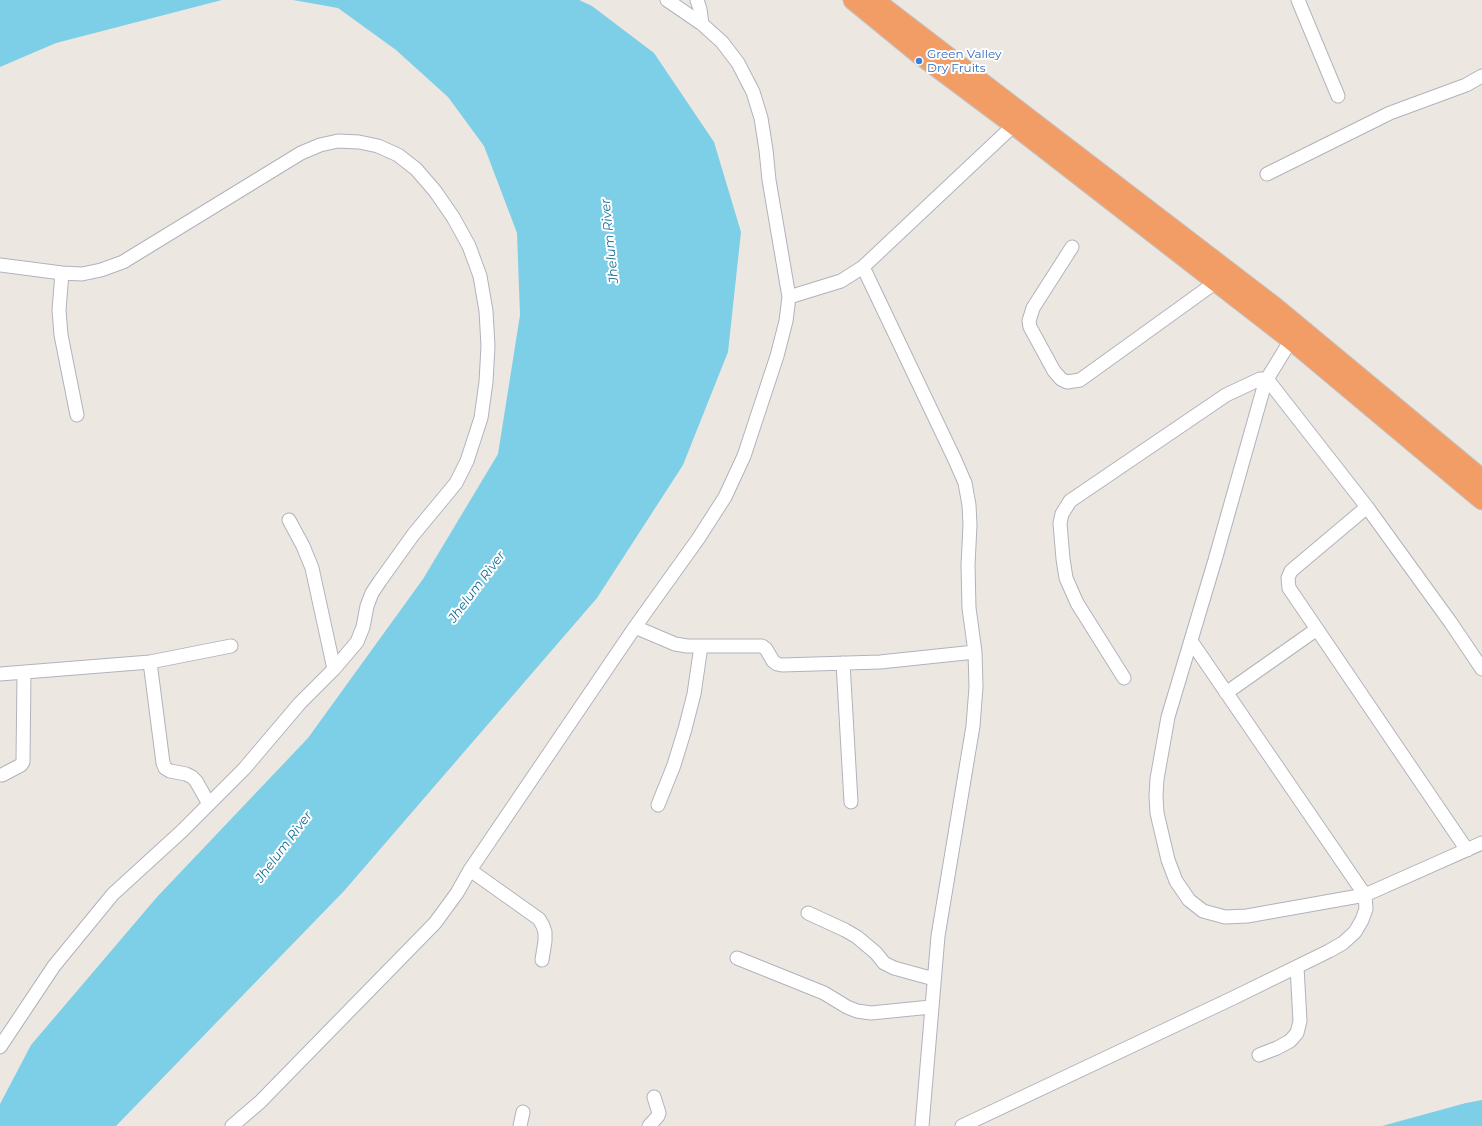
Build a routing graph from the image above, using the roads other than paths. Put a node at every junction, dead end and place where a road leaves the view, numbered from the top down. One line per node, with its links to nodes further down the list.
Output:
1 (666, 0): 6 (street)
2 (697, 0): 6 (street)
3 (853, 0): 9 (highway)
4 (874, 0): 15 (highway)
5 (1298, 0): 8 (street)
6 (702, 24): 16 (street)
7 (1482, 76): 10 (street)
8 (1338, 96)
9 (1014, 125): 13 (street); 15 (highway)
10 (1267, 174)
11 (1072, 247): 15 (street)
12 (0, 265): 14 (street)
13 (863, 267): 16 (street); 29 (street)
14 (62, 273): 19 (street); 32 (street)
15 (1221, 276): 17 (highway)
16 (789, 297): 24 (street)
17 (1296, 335): 18 (street); 20 (highway); 21 (highway)
18 (1268, 379): 22 (street); 26 (street); 36 (street)
19 (77, 416)
20 (1482, 479)
21 (1482, 500)
22 (1367, 507): 25 (street); 33 (street)
23 (289, 520): 32 (street)
24 (636, 627): 28 (street); 44 (street)
25 (1317, 629): 37 (street); 43 (street)
26 (1191, 641): 37 (street); 45 (street)
27 (232, 646): 30 (street)
28 (701, 646): 31 (street); 41 (street)
29 (975, 652): 31 (street); 50 (street)
30 (150, 662): 34 (street); 40 (street)
31 (843, 663): 39 (street)
32 (334, 669): 40 (street)
33 (1482, 669)
34 (24, 672): 35 (street); 38 (street)
35 (0, 674)
36 (1124, 678)
37 (1226, 693): 45 (street)
38 (2, 775)
39 (851, 802)
40 (209, 804): 52 (street)
41 (658, 805)
42 (1482, 843): 43 (street)
43 (1467, 850): 45 (street)
44 (470, 870): 48 (street); 56 (street)
45 (1365, 895): 49 (street)
46 (808, 913): 50 (street)
47 (737, 958): 51 (street)
48 (542, 960)
49 (1297, 967): 53 (street); 60 (street)
50 (934, 979): 51 (street)
51 (932, 1007): 59 (street)
52 (0, 1047)
53 (1259, 1055)
54 (654, 1097): 58 (street)
55 (523, 1112): 57 (street)
56 (232, 1126)
57 (520, 1126)
58 (649, 1126)
59 (922, 1126)
60 (962, 1126)

